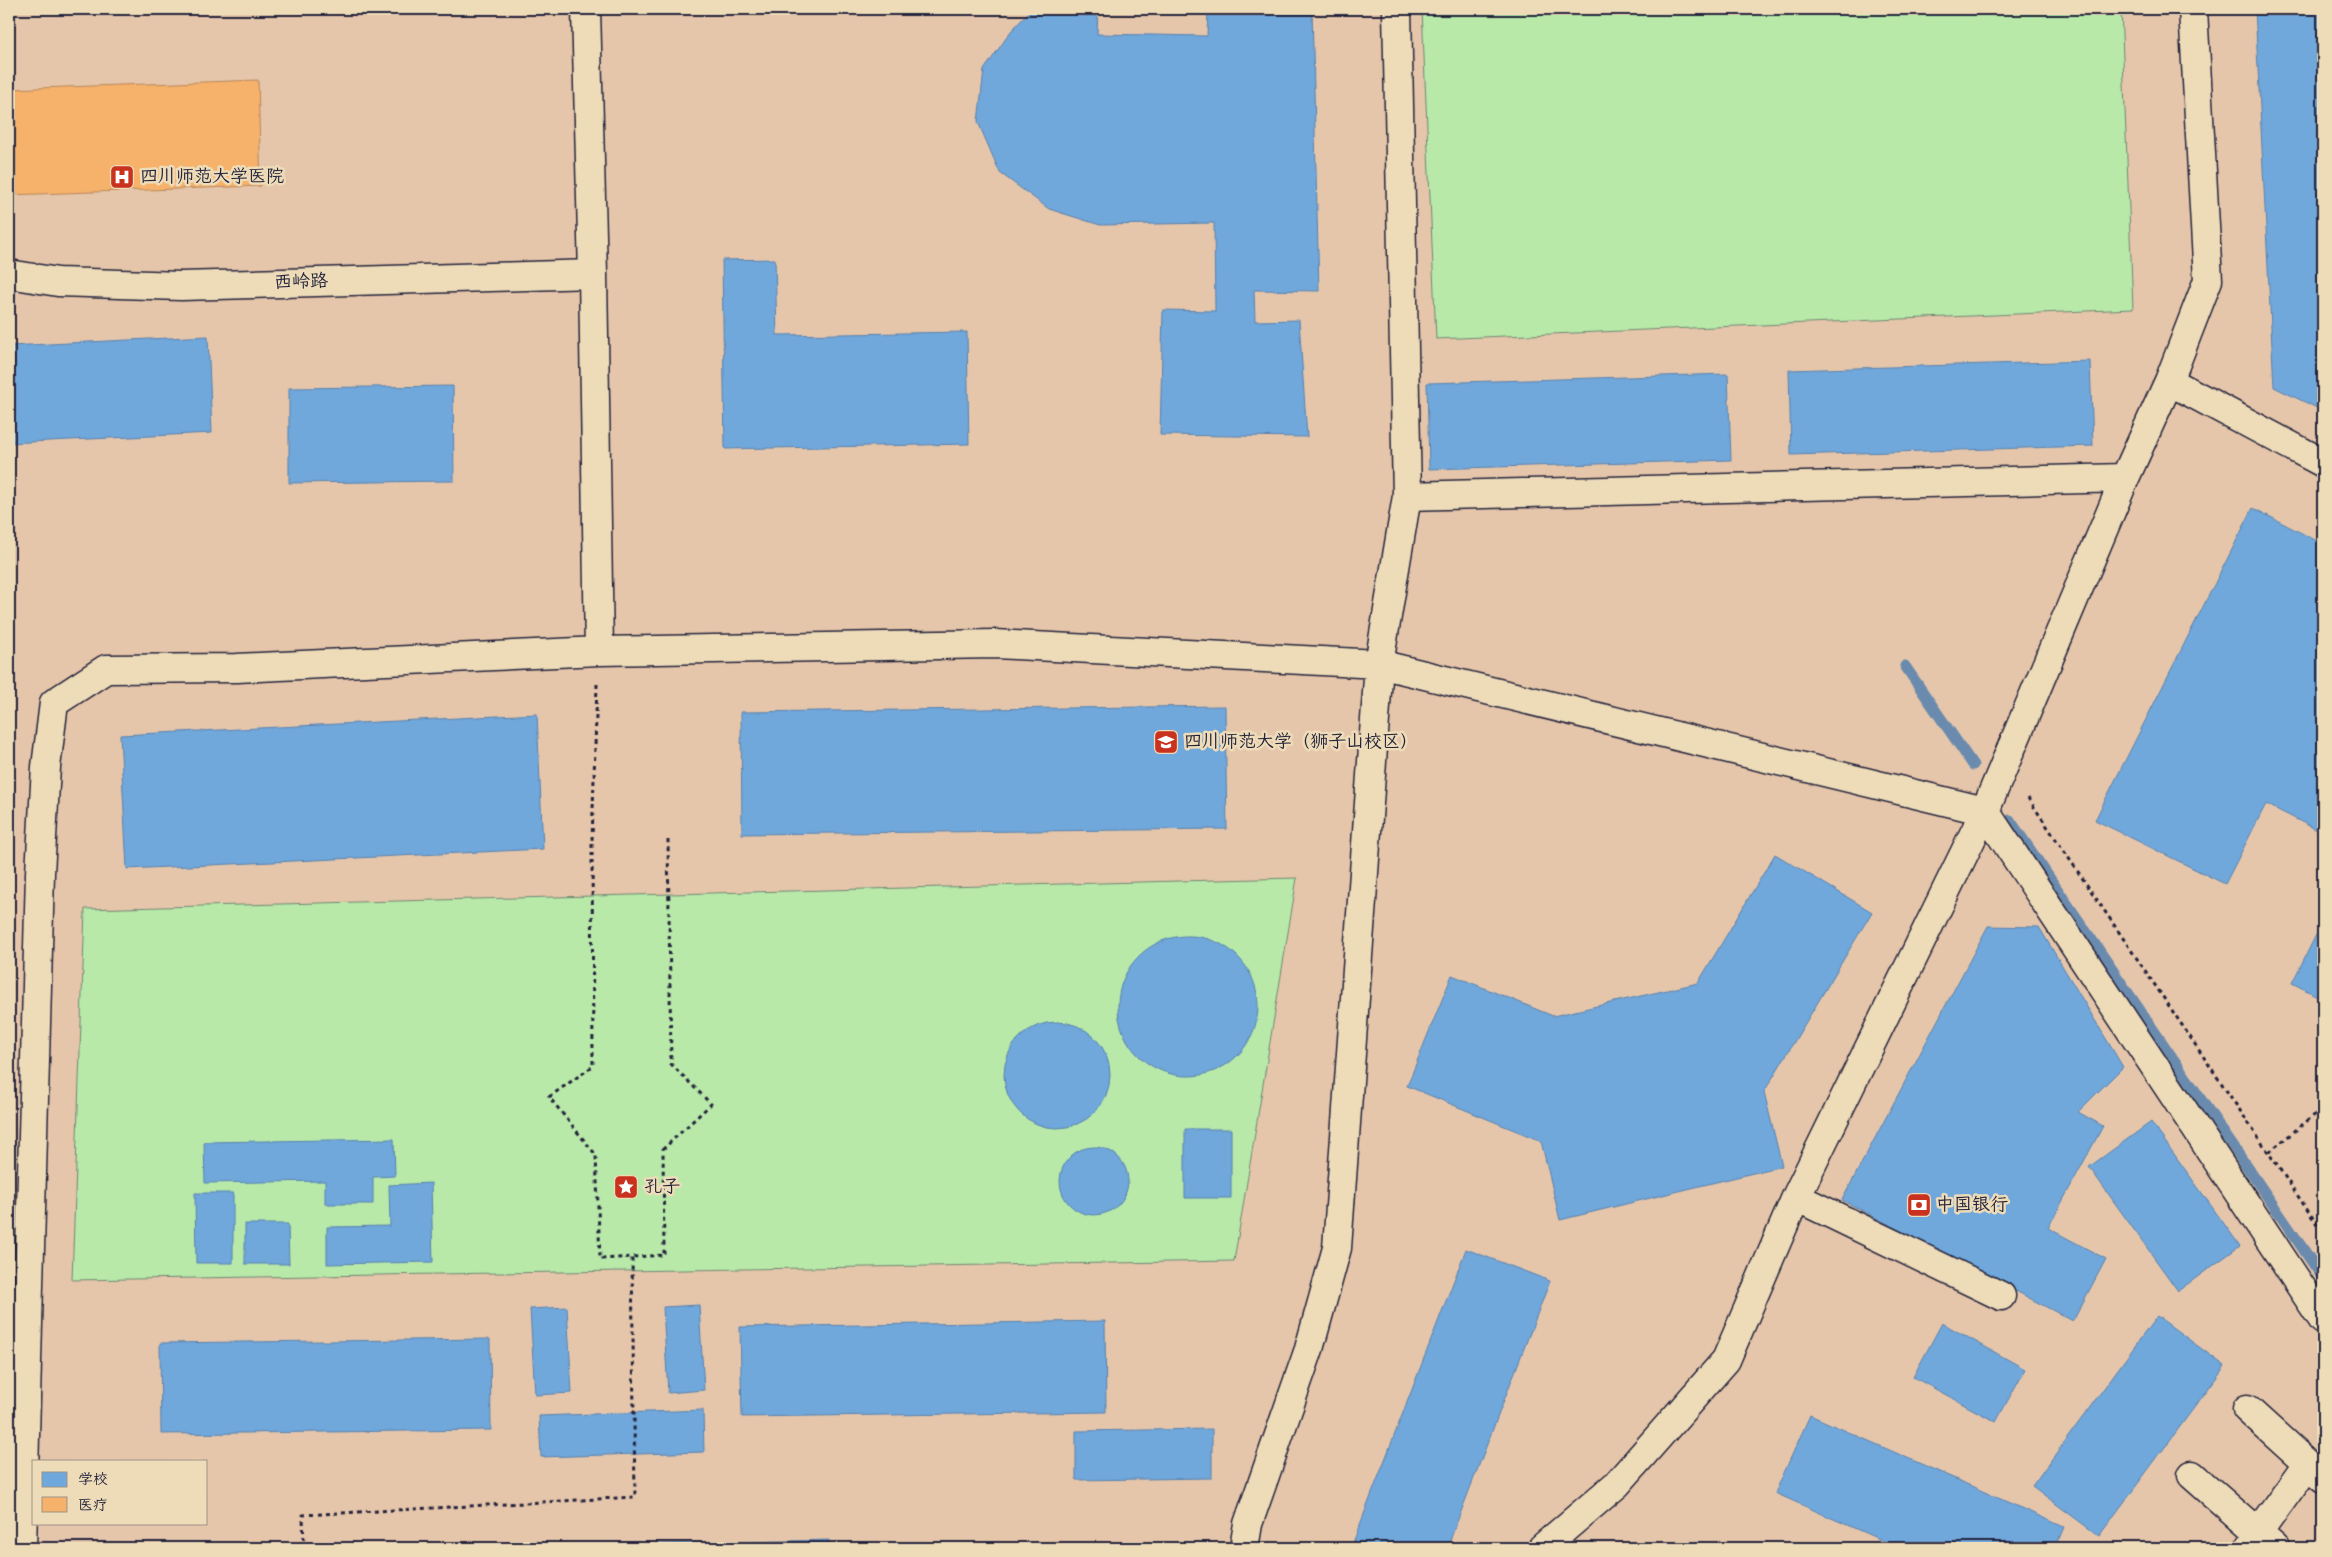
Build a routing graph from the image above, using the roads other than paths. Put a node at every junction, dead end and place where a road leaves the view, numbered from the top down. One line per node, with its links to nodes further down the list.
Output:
1 (586, 9): 5 (street)
2 (1398, 9): 9 (street)
3 (2193, 9): 6 (street)
4 (9, 274): 5 (street, 西岭路)
5 (593, 274): 10 (street)
6 (2169, 381): 7 (street); 8 (street)
7 (2323, 464)
8 (2125, 478): 9 (street); 12 (street)
9 (1407, 496): 11 (street)
10 (598, 651): 11 (street); 20 (street)
11 (1379, 664): 12 (street); 21 (street)
12 (1984, 811): 13 (street); 15 (street)
13 (1796, 1197): 14 (street); 22 (street)
14 (2001, 1296)
15 (2323, 1320)
16 (2247, 1409): 17 (street)
17 (2315, 1471): 19 (street)
18 (2192, 1475): 19 (street)
19 (2260, 1543)
20 (22, 1548)
21 (1244, 1548)
22 (1542, 1548)

